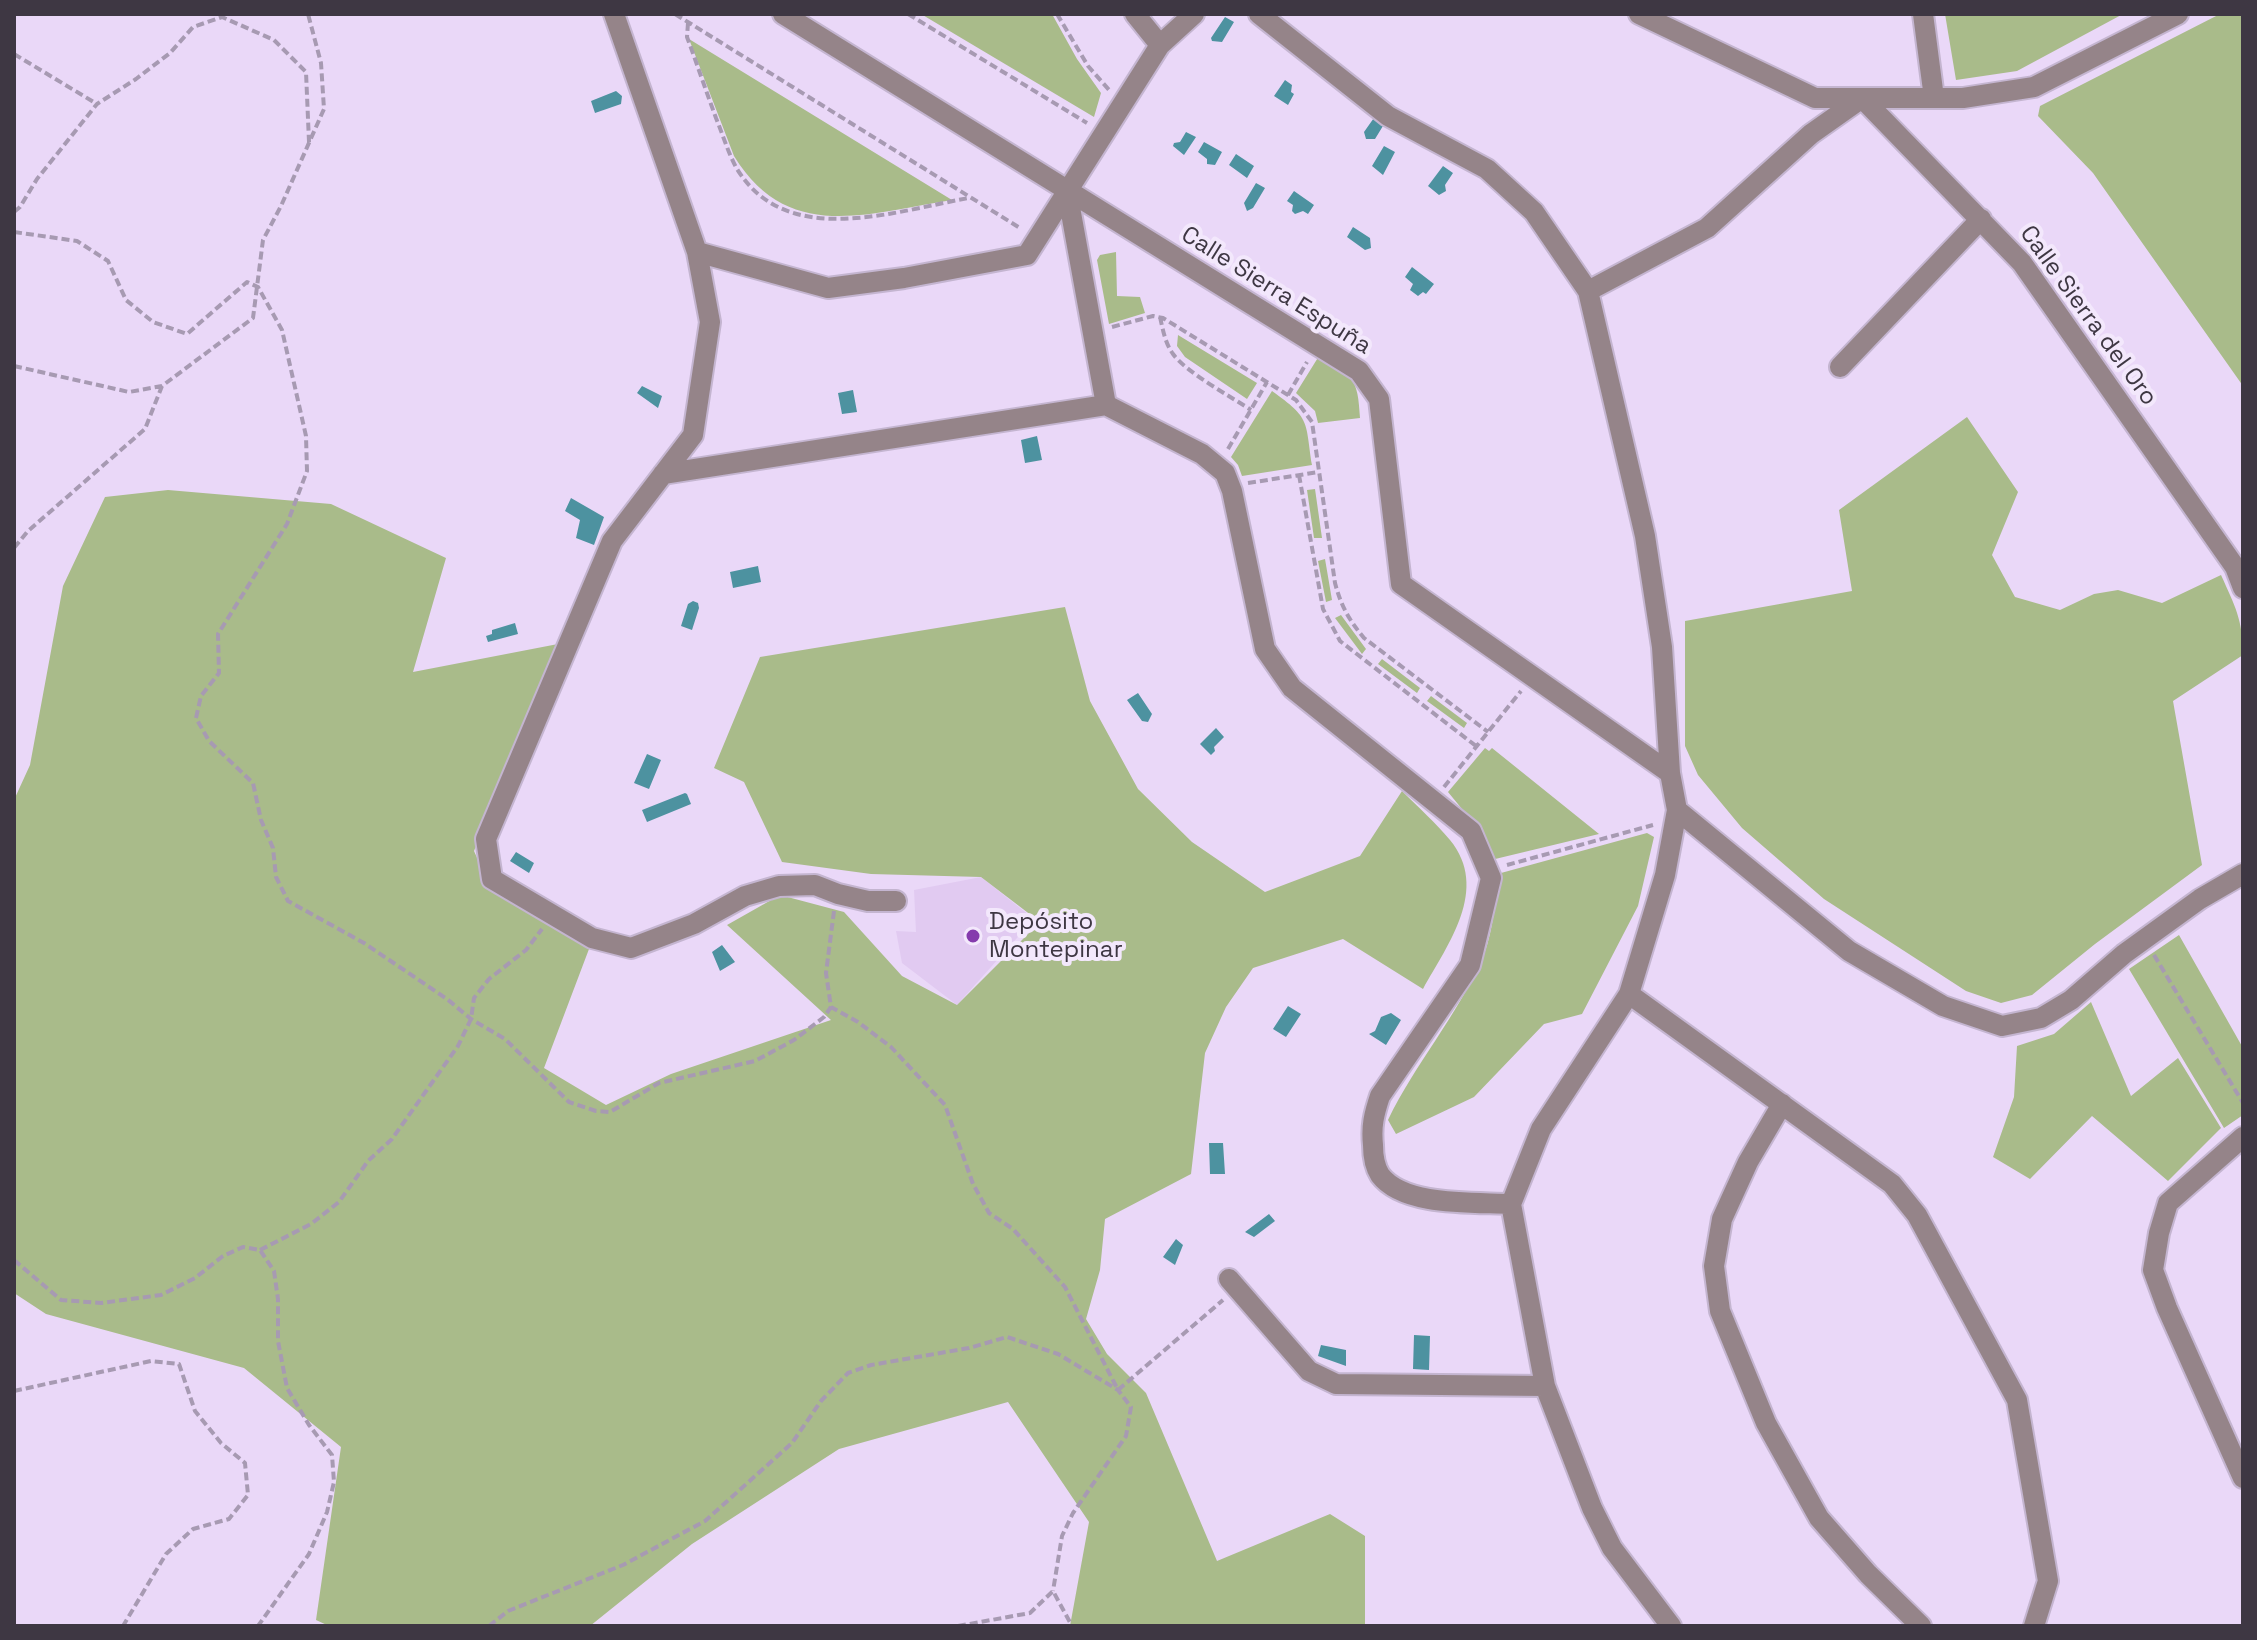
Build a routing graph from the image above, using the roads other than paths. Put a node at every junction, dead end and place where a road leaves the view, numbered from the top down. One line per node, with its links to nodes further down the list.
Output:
1 (614, 14): 14 (street)
2 (783, 14): 12 (street, Calle Sierra Espuña)
3 (1135, 14): 9 (street)
4 (1194, 14): 9 (street)
5 (1259, 14): 15 (street)
6 (1639, 14): 10 (street)
7 (1923, 14): 11 (street)
8 (2178, 14): 11 (street)
9 (1160, 45): 12 (street)
10 (1862, 98): 11 (street); 13 (street, Calle Sierra del Oro); 15 (street)
11 (1934, 98)
12 (1067, 191): 14 (street); 17 (street); 20 (street, Calle Sierra Espuña)
13 (1981, 219): 16 (street); 19 (street, Calle Sierra del Oro)
14 (697, 252): 18 (street)
15 (1588, 291): 20 (street)
16 (1840, 367)
17 (1106, 405): 18 (street); 27 (street)
18 (663, 474): 23 (street)
19 (2243, 588)
20 (1670, 773): 21 (street)
21 (1676, 815): 22 (street); 24 (street)
22 (2243, 874)
23 (896, 901)
24 (1629, 994): 25 (street); 27 (street)
25 (1782, 1104): 32 (street); 33 (street)
26 (2243, 1137): 30 (street)
27 (1511, 1204): 29 (street)
28 (1233, 1283): 29 (street)
29 (1545, 1386): 31 (street)
30 (2243, 1478)
31 (1671, 1626)
32 (1921, 1626)
33 (2034, 1626)

